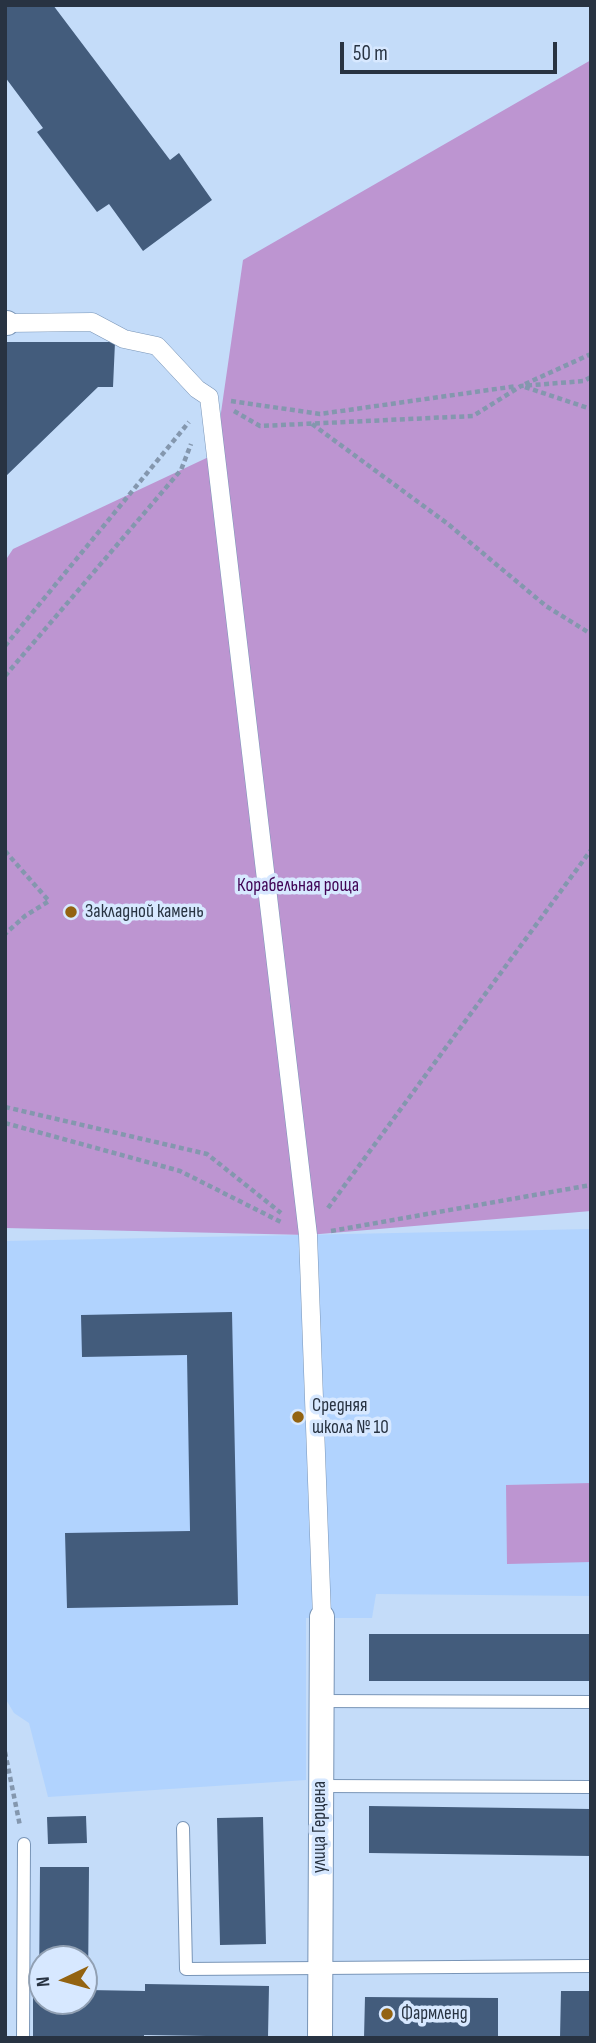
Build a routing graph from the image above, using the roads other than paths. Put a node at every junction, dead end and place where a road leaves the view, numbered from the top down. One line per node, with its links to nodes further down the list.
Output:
1 (6, 323): 2 (street)
2 (322, 1617): 3 (street, улица Герцена)
3 (321, 1701): 4 (lane); 5 (street, улица Герцена)
4 (591, 1702)
5 (321, 1786): 6 (lane); 10 (street, улица Герцена)
6 (591, 1787)
7 (183, 1828): 10 (lane)
8 (24, 1844): 11 (lane)
9 (591, 1966): 10 (lane)
10 (320, 1969): 12 (street, улица Герцена)
11 (23, 2038)
12 (320, 2038)

